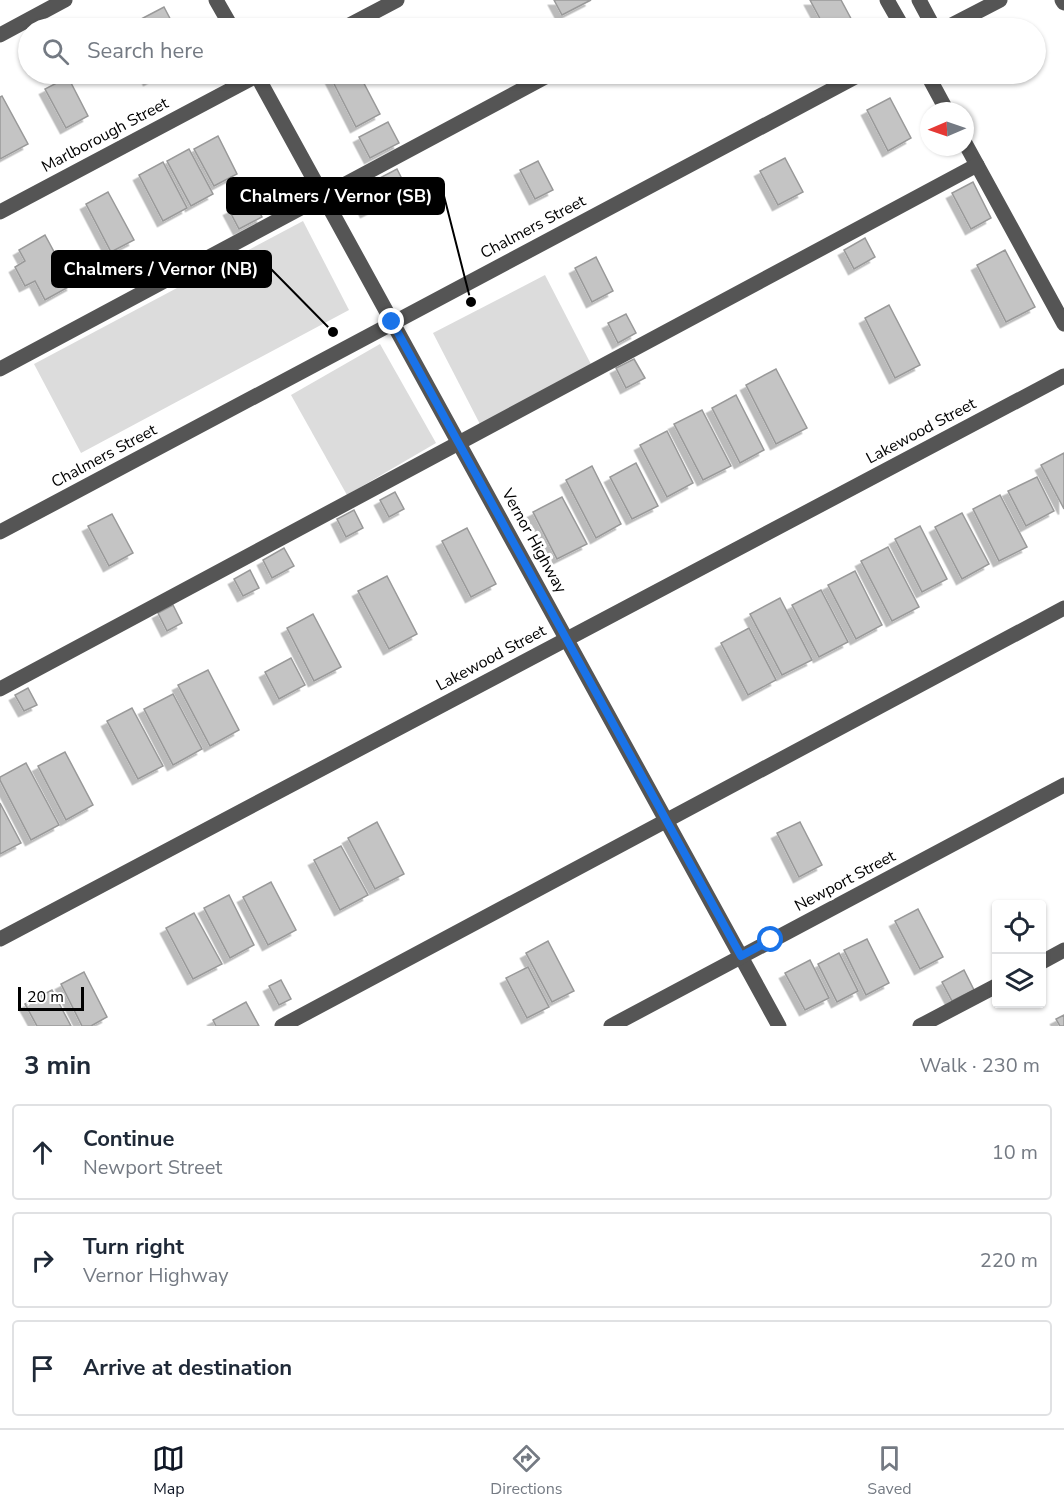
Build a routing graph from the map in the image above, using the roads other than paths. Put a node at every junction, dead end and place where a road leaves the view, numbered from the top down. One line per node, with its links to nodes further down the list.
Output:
1 (65, 0): 8 (street)
2 (216, 0): 9 (street)
3 (397, 0): 10 (street)
4 (887, 0): 11 (street)
5 (919, 0): 12 (street)
6 (1000, 0): 7 (street)
7 (975, 6): 13 (street)
8 (32, 18)
9 (226, 18)
10 (363, 18)
11 (897, 18)
12 (929, 18)
13 (959, 18)
14 (18, 25): 15 (street)
15 (0, 35)
16 (238, 84): 25 (street, Marlborough Street)
17 (262, 84): 24 (street, Vernor Highway)
18 (532, 84): 24 (street)
19 (842, 84): 26 (street, Chalmers Street)
20 (932, 84): 21 (street)
21 (942, 102)
22 (972, 156): 23 (street)
23 (977, 165): 27 (street); 30 (street)
24 (323, 197): 26 (street, Vernor Highway); 28 (street)
25 (0, 212)
26 (392, 322): 30 (street, Vernor Highway); 31 (street, Chalmers Street)
27 (1064, 324)
28 (0, 369)
29 (1064, 376): 33 (street, Lakewood Street)
30 (459, 443): 33 (street, Vernor Highway); 34 (street)
31 (0, 532)
32 (1064, 608): 36 (street)
33 (567, 638): 36 (street, Vernor Highway); 37 (street, Lakewood Street)
34 (0, 689)
35 (1064, 785): 39 (street, Newport Street)
36 (668, 822): 39 (street, Vernor Highway); 42 (street)
37 (0, 939)
38 (1064, 950): 40 (street)
39 (741, 956): 43 (street, Newport Street); 44 (street, Vernor Highway)
40 (1046, 959)
41 (992, 988): 45 (street)
42 (282, 1026)
43 (611, 1026)
44 (779, 1026)
45 (920, 1026)

